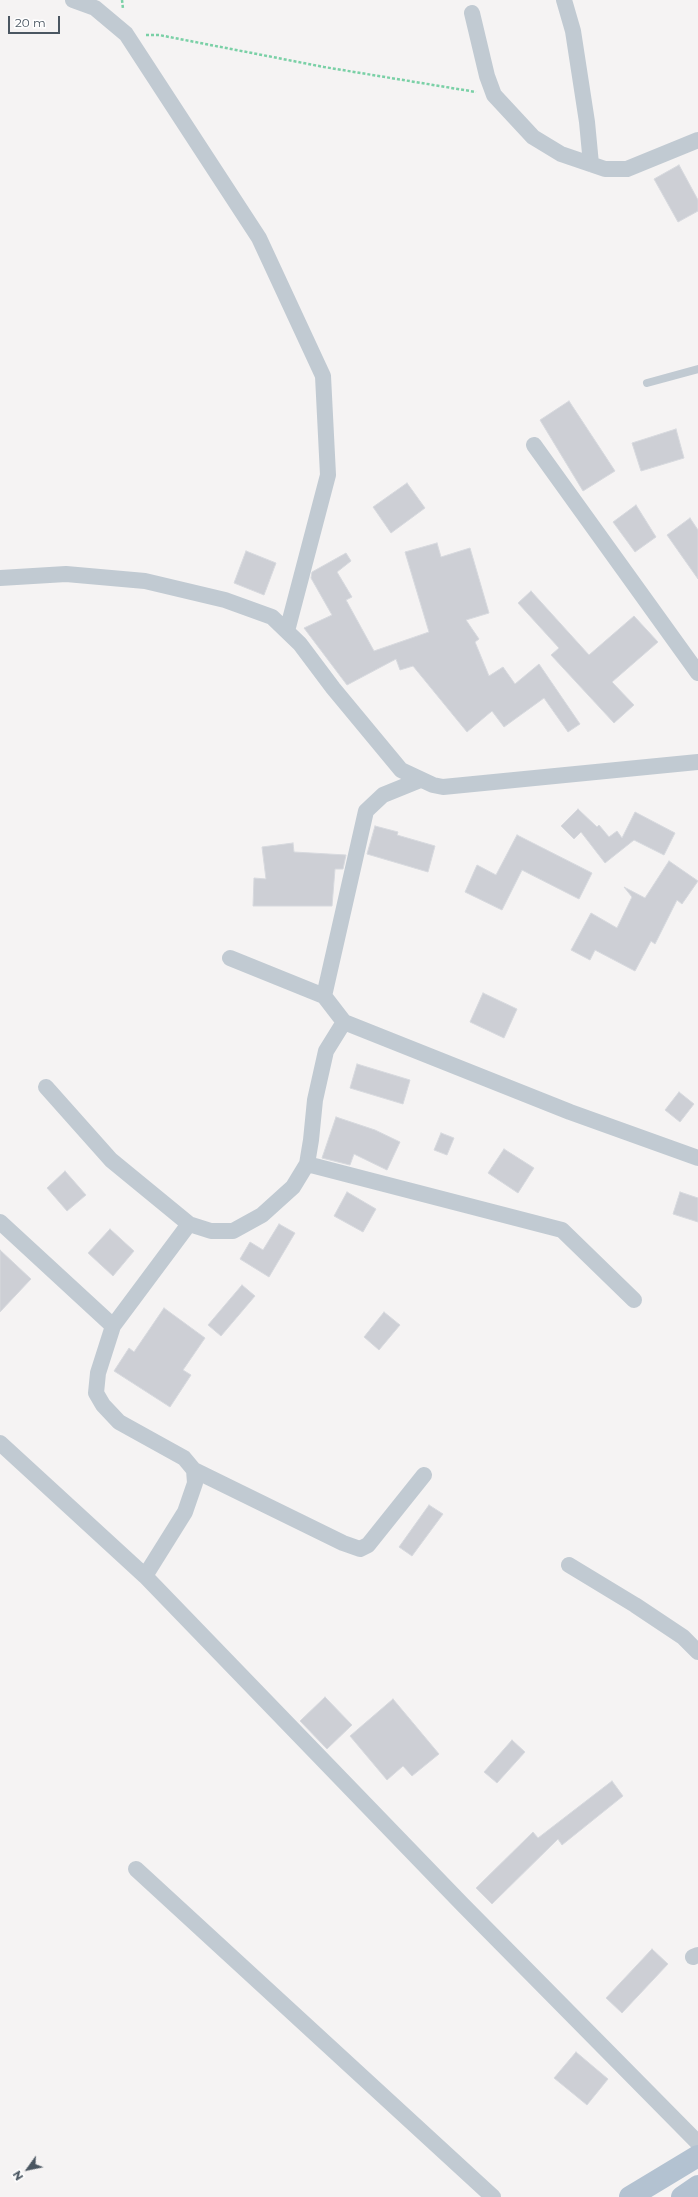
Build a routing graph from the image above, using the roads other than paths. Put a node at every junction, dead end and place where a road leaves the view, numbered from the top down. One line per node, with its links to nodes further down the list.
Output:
1 (73, 0): 10 (street)
2 (564, 0): 5 (street)
3 (472, 13): 5 (street)
4 (698, 141): 5 (street)
5 (591, 164)
6 (698, 369): 7 (lane)
7 (647, 383)
8 (534, 445): 11 (street)
9 (0, 578): 10 (street)
10 (287, 632): 13 (street)
11 (698, 673)
12 (698, 762): 13 (street)
13 (420, 780): 15 (street)
14 (230, 958): 15 (street)
15 (324, 996): 16 (street)
16 (344, 1022): 18 (street); 19 (street)
17 (46, 1087): 21 (street)
18 (698, 1158)
19 (306, 1164): 21 (street); 22 (street)
20 (0, 1222): 23 (street)
21 (189, 1224): 23 (street)
22 (634, 1300)
23 (113, 1326): 25 (street)
24 (0, 1443): 28 (street)
25 (194, 1470): 26 (street); 28 (street)
26 (424, 1474)
27 (569, 1565): 29 (street)
28 (145, 1576): 31 (street)
29 (698, 1652)
30 (136, 1869): 34 (street)
31 (698, 2143)
32 (698, 2156): 35 (main road)
33 (698, 2186): 36 (main road)
34 (493, 2197)
35 (630, 2197)
36 (682, 2197)

